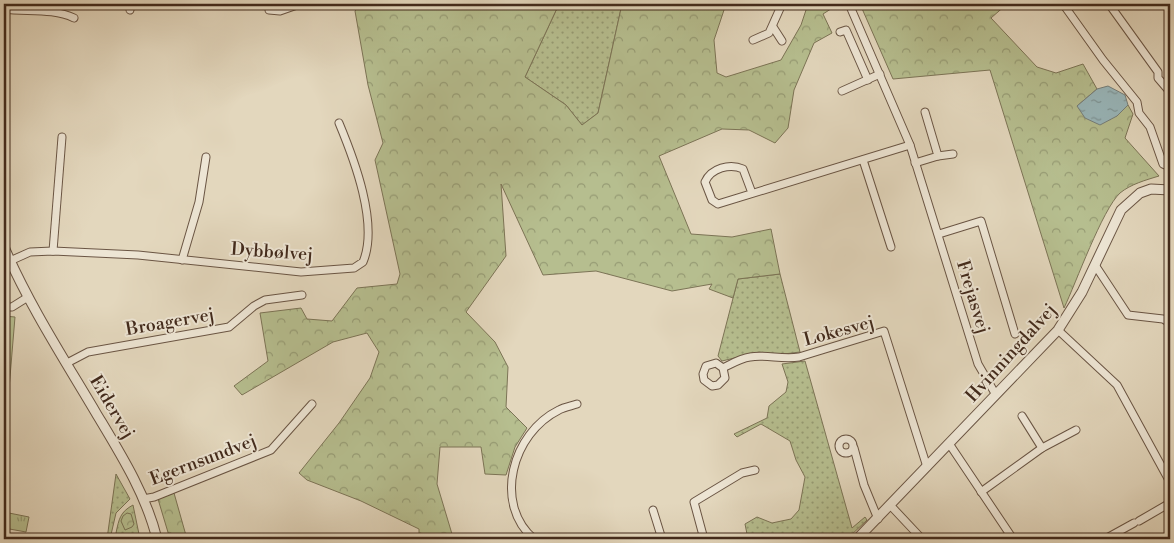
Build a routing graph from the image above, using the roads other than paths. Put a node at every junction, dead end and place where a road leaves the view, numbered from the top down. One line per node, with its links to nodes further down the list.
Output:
1 (300, 4): 7 (street)
2 (782, 4): 9 (street)
3 (849, 4): 13 (street, Frejasvej)
4 (1063, 4): 26 (street)
5 (1109, 4): 16 (street)
6 (4, 9): 8 (street)
7 (269, 10)
8 (74, 18)
9 (773, 27): 11 (street); 12 (street)
10 (840, 32): 14 (street)
11 (753, 40)
12 (782, 41)
13 (880, 74): 14 (street); 20 (street, Frejasvej)
14 (868, 80): 15 (street)
15 (842, 91)
16 (1170, 92)
17 (925, 112): 22 (street)
18 (339, 123): 34 (street, Dybbølvej)
19 (62, 137): 32 (street)
20 (910, 145): 24 (street); 25 (street, Frejasvej)
21 (953, 154): 22 (street)
22 (938, 156): 25 (street)
23 (206, 157): 34 (street)
24 (864, 160): 28 (street); 31 (street)
25 (915, 164): 29 (street, Frejasvej)
26 (1170, 167)
27 (1170, 190): 35 (street, Hvinningdalvej)
28 (752, 193): 28 (street)
29 (939, 234): 41 (street, Frejasvej); 44 (street, Frejasvej)
30 (4, 247): 33 (street, Eidervej)
31 (891, 247)
32 (53, 251): 33 (street, Dybbølvej); 34 (street, Dybbølvej)
33 (10, 260): 37 (street, Eidervej)
34 (182, 260)
35 (1095, 265): 39 (street); 40 (street, Hvinningdalvej)
36 (302, 295): 42 (street, Broagervej)
37 (28, 297): 38 (street); 42 (street, Eidervej)
38 (4, 307)
39 (1170, 323)
40 (1058, 330): 44 (street, Hvinningdalvej); 54 (street)
41 (1015, 334)
42 (67, 363): 56 (street, Eidervej)
43 (723, 368): 52 (street, Lokesvej)
44 (996, 395): 49 (street, Hvinningdalvej)
45 (312, 404): 56 (street, Egernsundvej)
46 (577, 404): 62 (street)
47 (1022, 416): 51 (street)
48 (1076, 430): 51 (street)
49 (950, 445): 52 (street, Hvinningdalvej); 55 (street)
50 (854, 448): 60 (street)
51 (1042, 448): 55 (street)
52 (927, 468): 58 (street, Hvinningdalvej)
53 (755, 470): 64 (street)
54 (1170, 482)
55 (981, 492): 67 (street)
56 (143, 498): 61 (street, Eidervej)
57 (1170, 503): 68 (street)
58 (891, 506): 60 (street, Hvinningdalvej); 66 (street)
59 (653, 510): 63 (street)
60 (878, 518): 65 (street, Hvinningdalvej)
61 (157, 539)
62 (534, 539)
63 (662, 539)
64 (704, 539)
65 (857, 539)
66 (922, 539)
67 (1013, 539)
68 (1105, 539)

